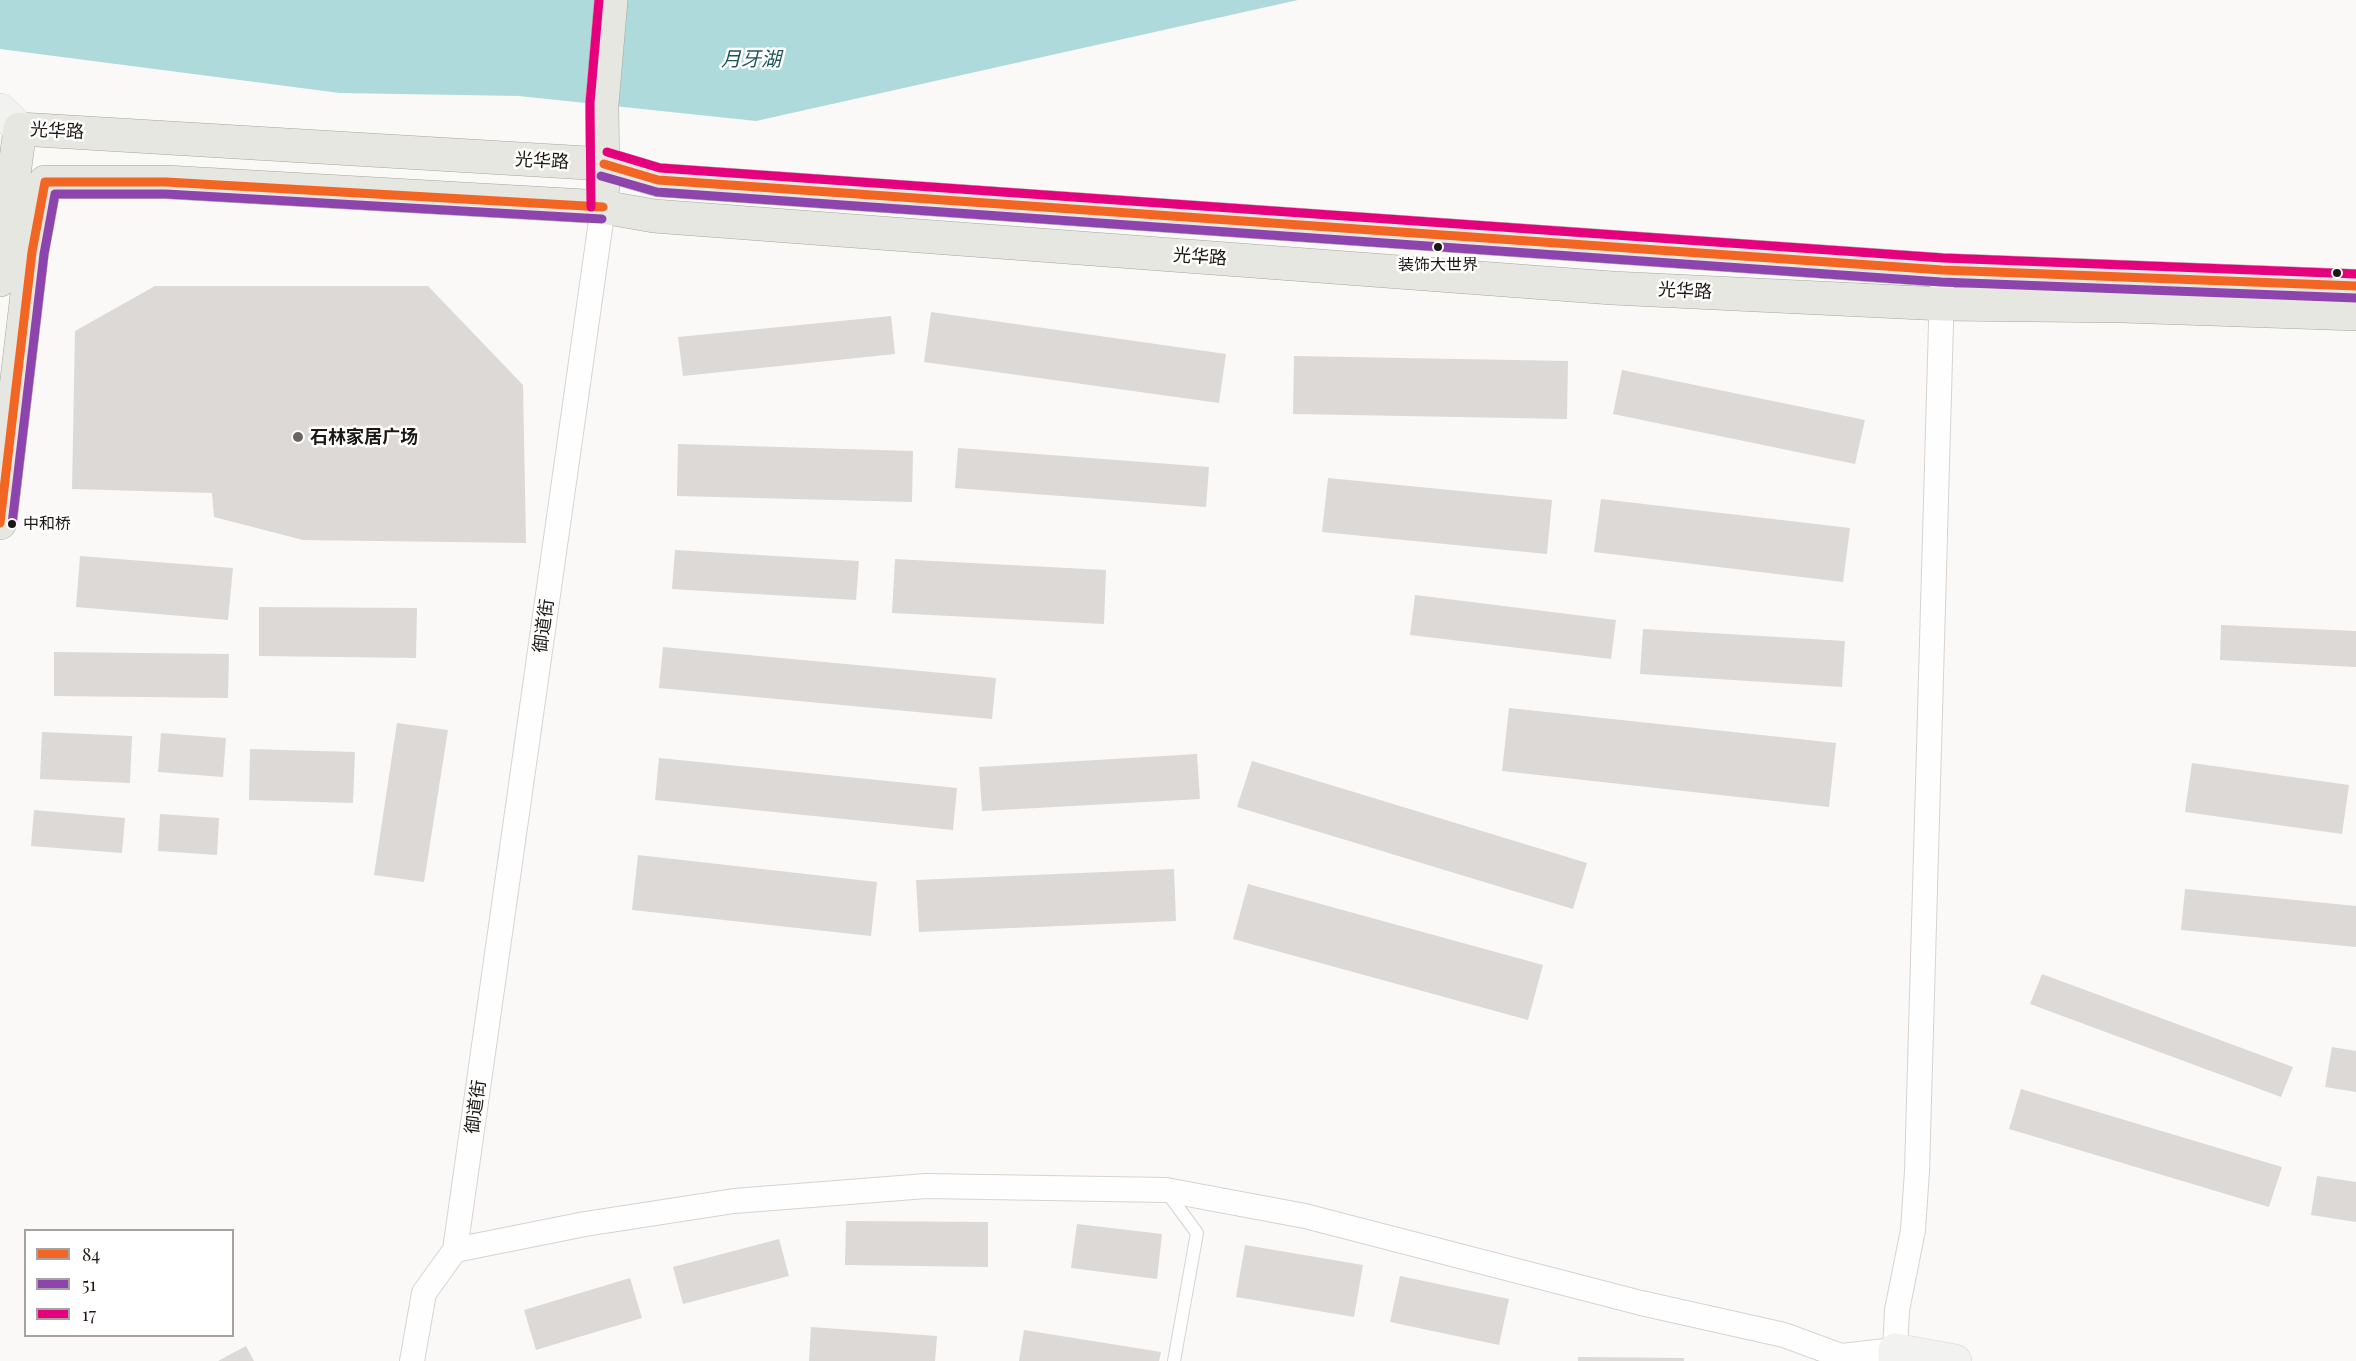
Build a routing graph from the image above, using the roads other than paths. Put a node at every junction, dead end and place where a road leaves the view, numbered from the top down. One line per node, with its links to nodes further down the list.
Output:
1 (611, 0): 3 (main road)
2 (10, 119): 3 (main road, 光华路); 6 (main road)
3 (604, 164): 4 (main road); 5 (main road, 光华路)
4 (603, 207): 8 (main road, 光华路); 10 (main road, 光华路); 12 (street, 御道街)
5 (1942, 270): 7 (main road, 光华路); 8 (street)
6 (0, 280)
7 (2356, 286)
8 (1942, 304): 9 (main road, 光华路); 13 (street)
9 (2356, 314)
10 (0, 523)
11 (1166, 1190): 12 (street); 13 (street); 15 (lane)
12 (455, 1250): 14 (street)
13 (1895, 1355): 16 (street)
14 (412, 1361)
15 (1174, 1361)
16 (1955, 1361)

